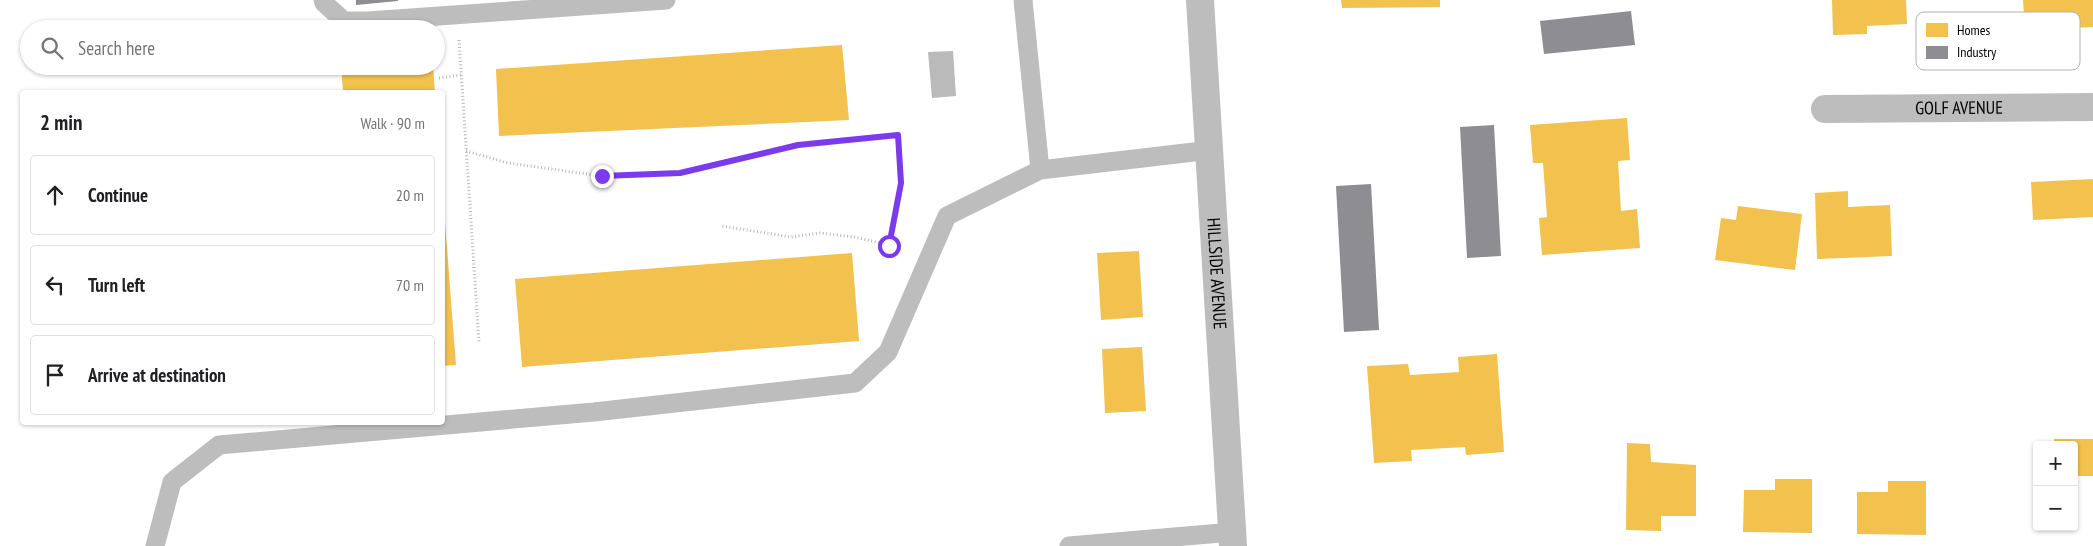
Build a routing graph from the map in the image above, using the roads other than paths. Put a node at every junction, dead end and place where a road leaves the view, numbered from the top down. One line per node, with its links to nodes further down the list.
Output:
1 (323, 0): 5 (lane)
2 (666, 0): 6 (lane)
3 (1023, 0): 10 (lane)
4 (1200, 0): 9 (street, HILLSIDE AVENUE)
5 (343, 20)
6 (360, 20)
7 (2093, 106): 8 (street, GOLF AVENUE)
8 (1825, 109)
9 (1211, 150): 10 (lane); 11 (street, HILLSIDE AVENUE)
10 (1040, 170): 12 (lane)
11 (1233, 539): 13 (lane)
12 (156, 546)
13 (1069, 546)

